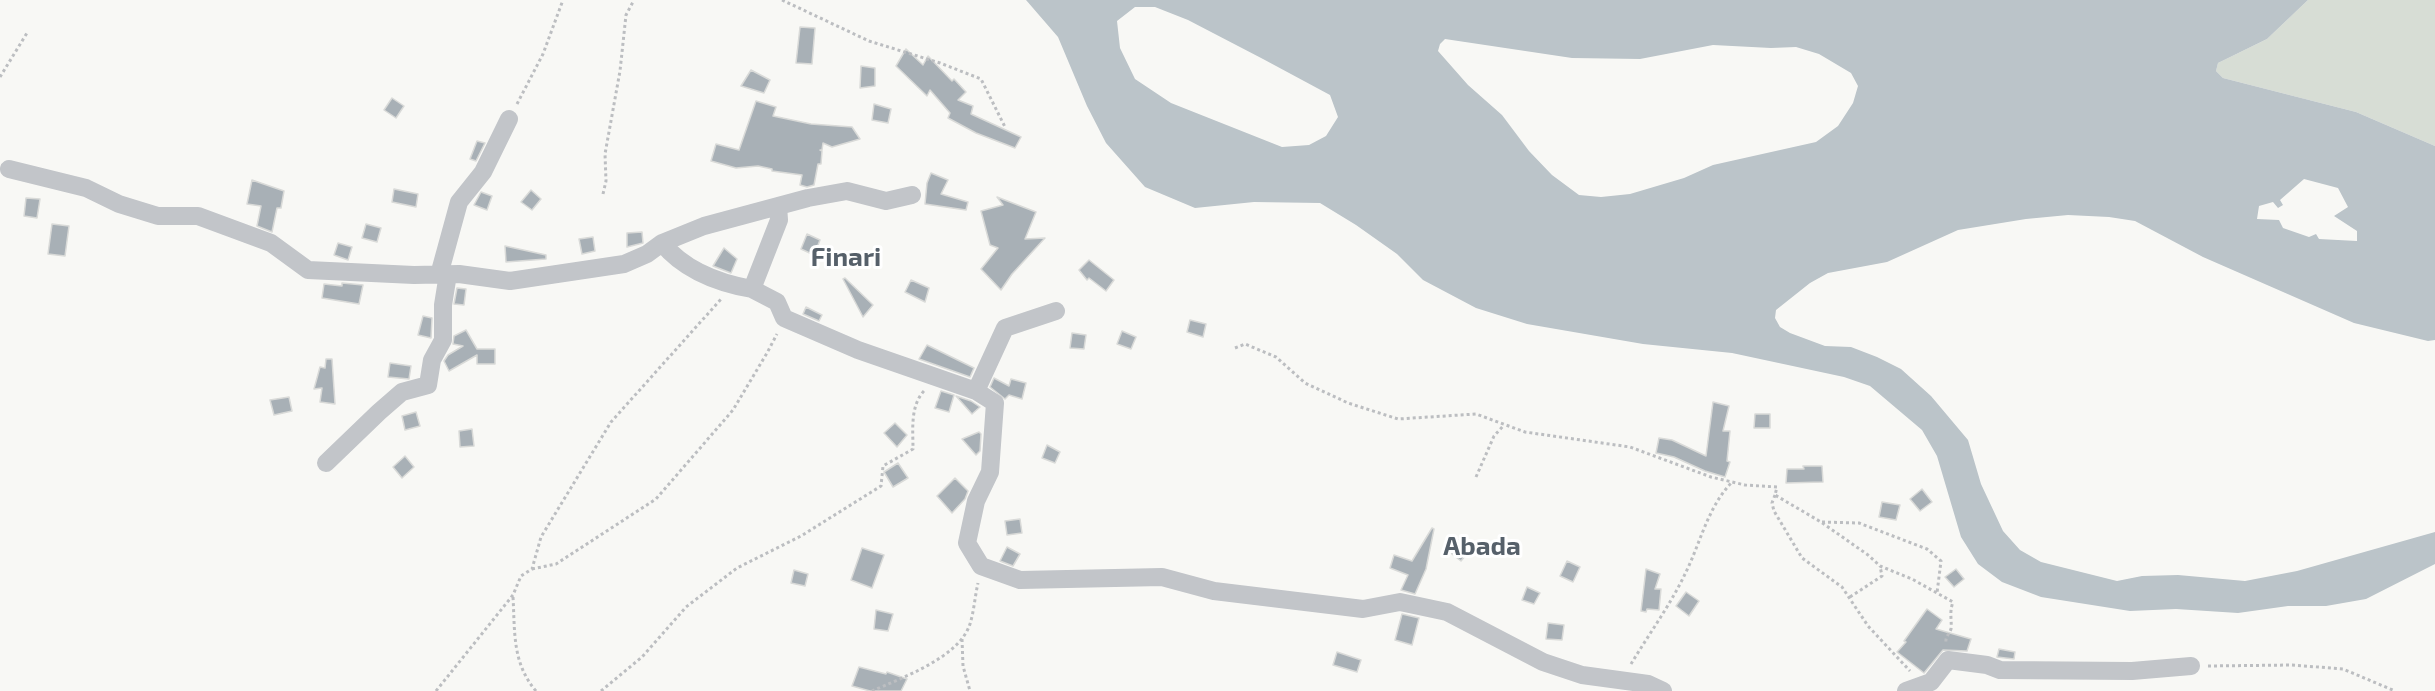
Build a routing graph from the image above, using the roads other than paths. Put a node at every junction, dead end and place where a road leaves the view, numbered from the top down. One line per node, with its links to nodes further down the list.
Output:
1 (509, 119): 6 (street)
2 (9, 169): 6 (street)
3 (912, 195): 4 (street)
4 (778, 206): 5 (street); 7 (street)
5 (662, 243): 6 (street); 7 (street)
6 (443, 274): 10 (street)
7 (752, 290): 9 (street)
8 (1056, 311): 9 (street)
9 (976, 391): 12 (street)
10 (326, 463)
11 (2191, 666): 13 (street)
12 (1663, 691)
13 (1906, 691)

